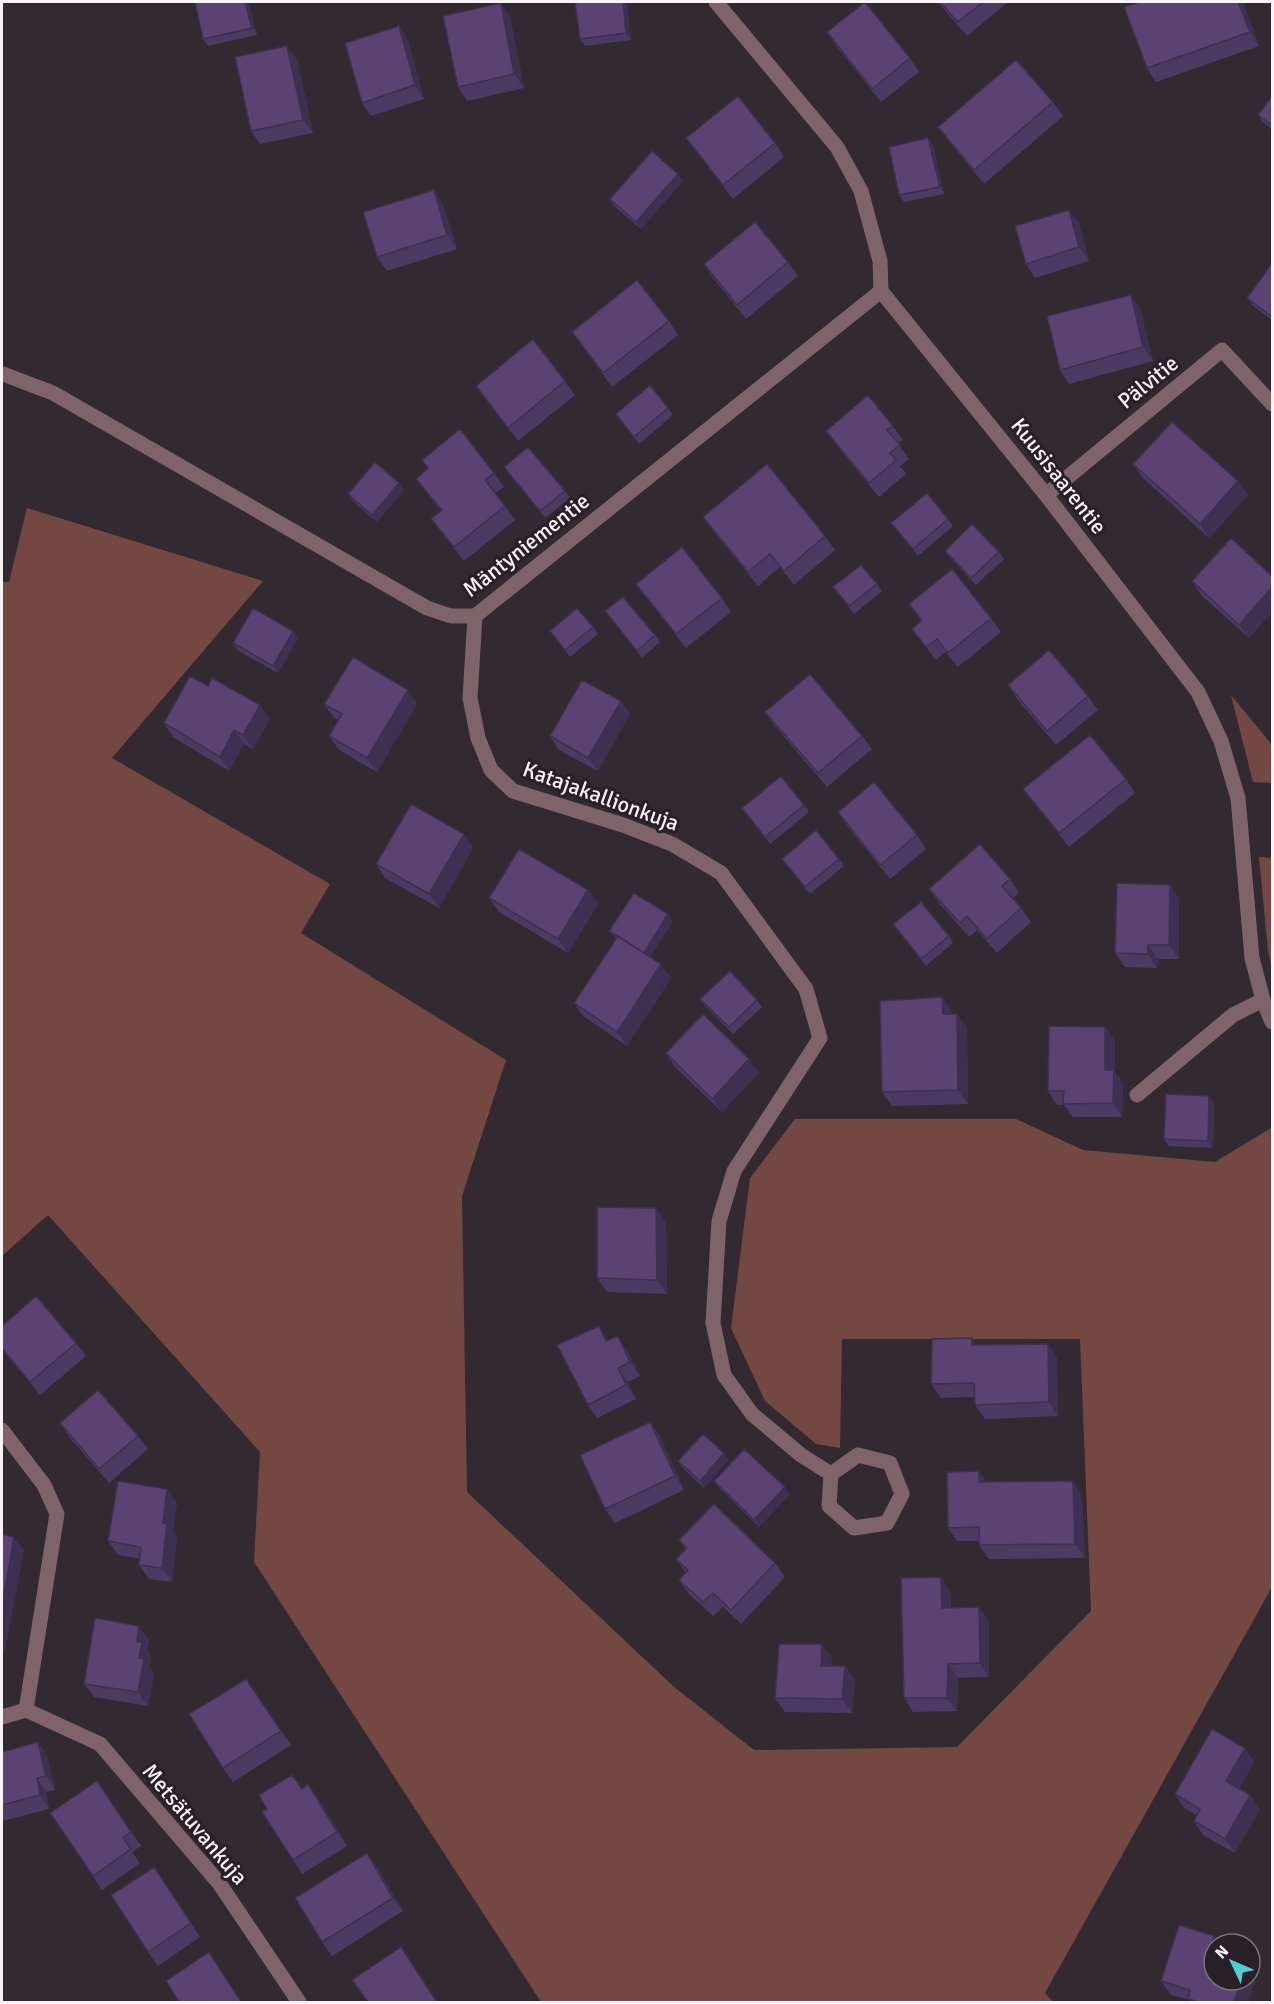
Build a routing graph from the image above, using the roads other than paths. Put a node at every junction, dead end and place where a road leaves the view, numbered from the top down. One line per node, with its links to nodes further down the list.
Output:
1 (716, 2): 2 (street)
2 (881, 291): 5 (street, Kuusisaarentie); 6 (street, Mäntyniementie)
3 (3, 374): 6 (street, Mäntyniementie)
4 (1272, 404): 5 (street, Pälvitie)
5 (1046, 495): 7 (street, Kuusisaarentie)
6 (475, 616): 11 (street, Katajakallionkuja)
7 (1263, 1000): 8 (street, Kuusisaarentie); 9 (street)
8 (1272, 1022)
9 (1137, 1095)
10 (2, 1430): 12 (street)
11 (831, 1474): 11 (street)
12 (26, 1710): 13 (street); 14 (street, Metsätuvankuja)
13 (2, 1717)
14 (298, 2002)

